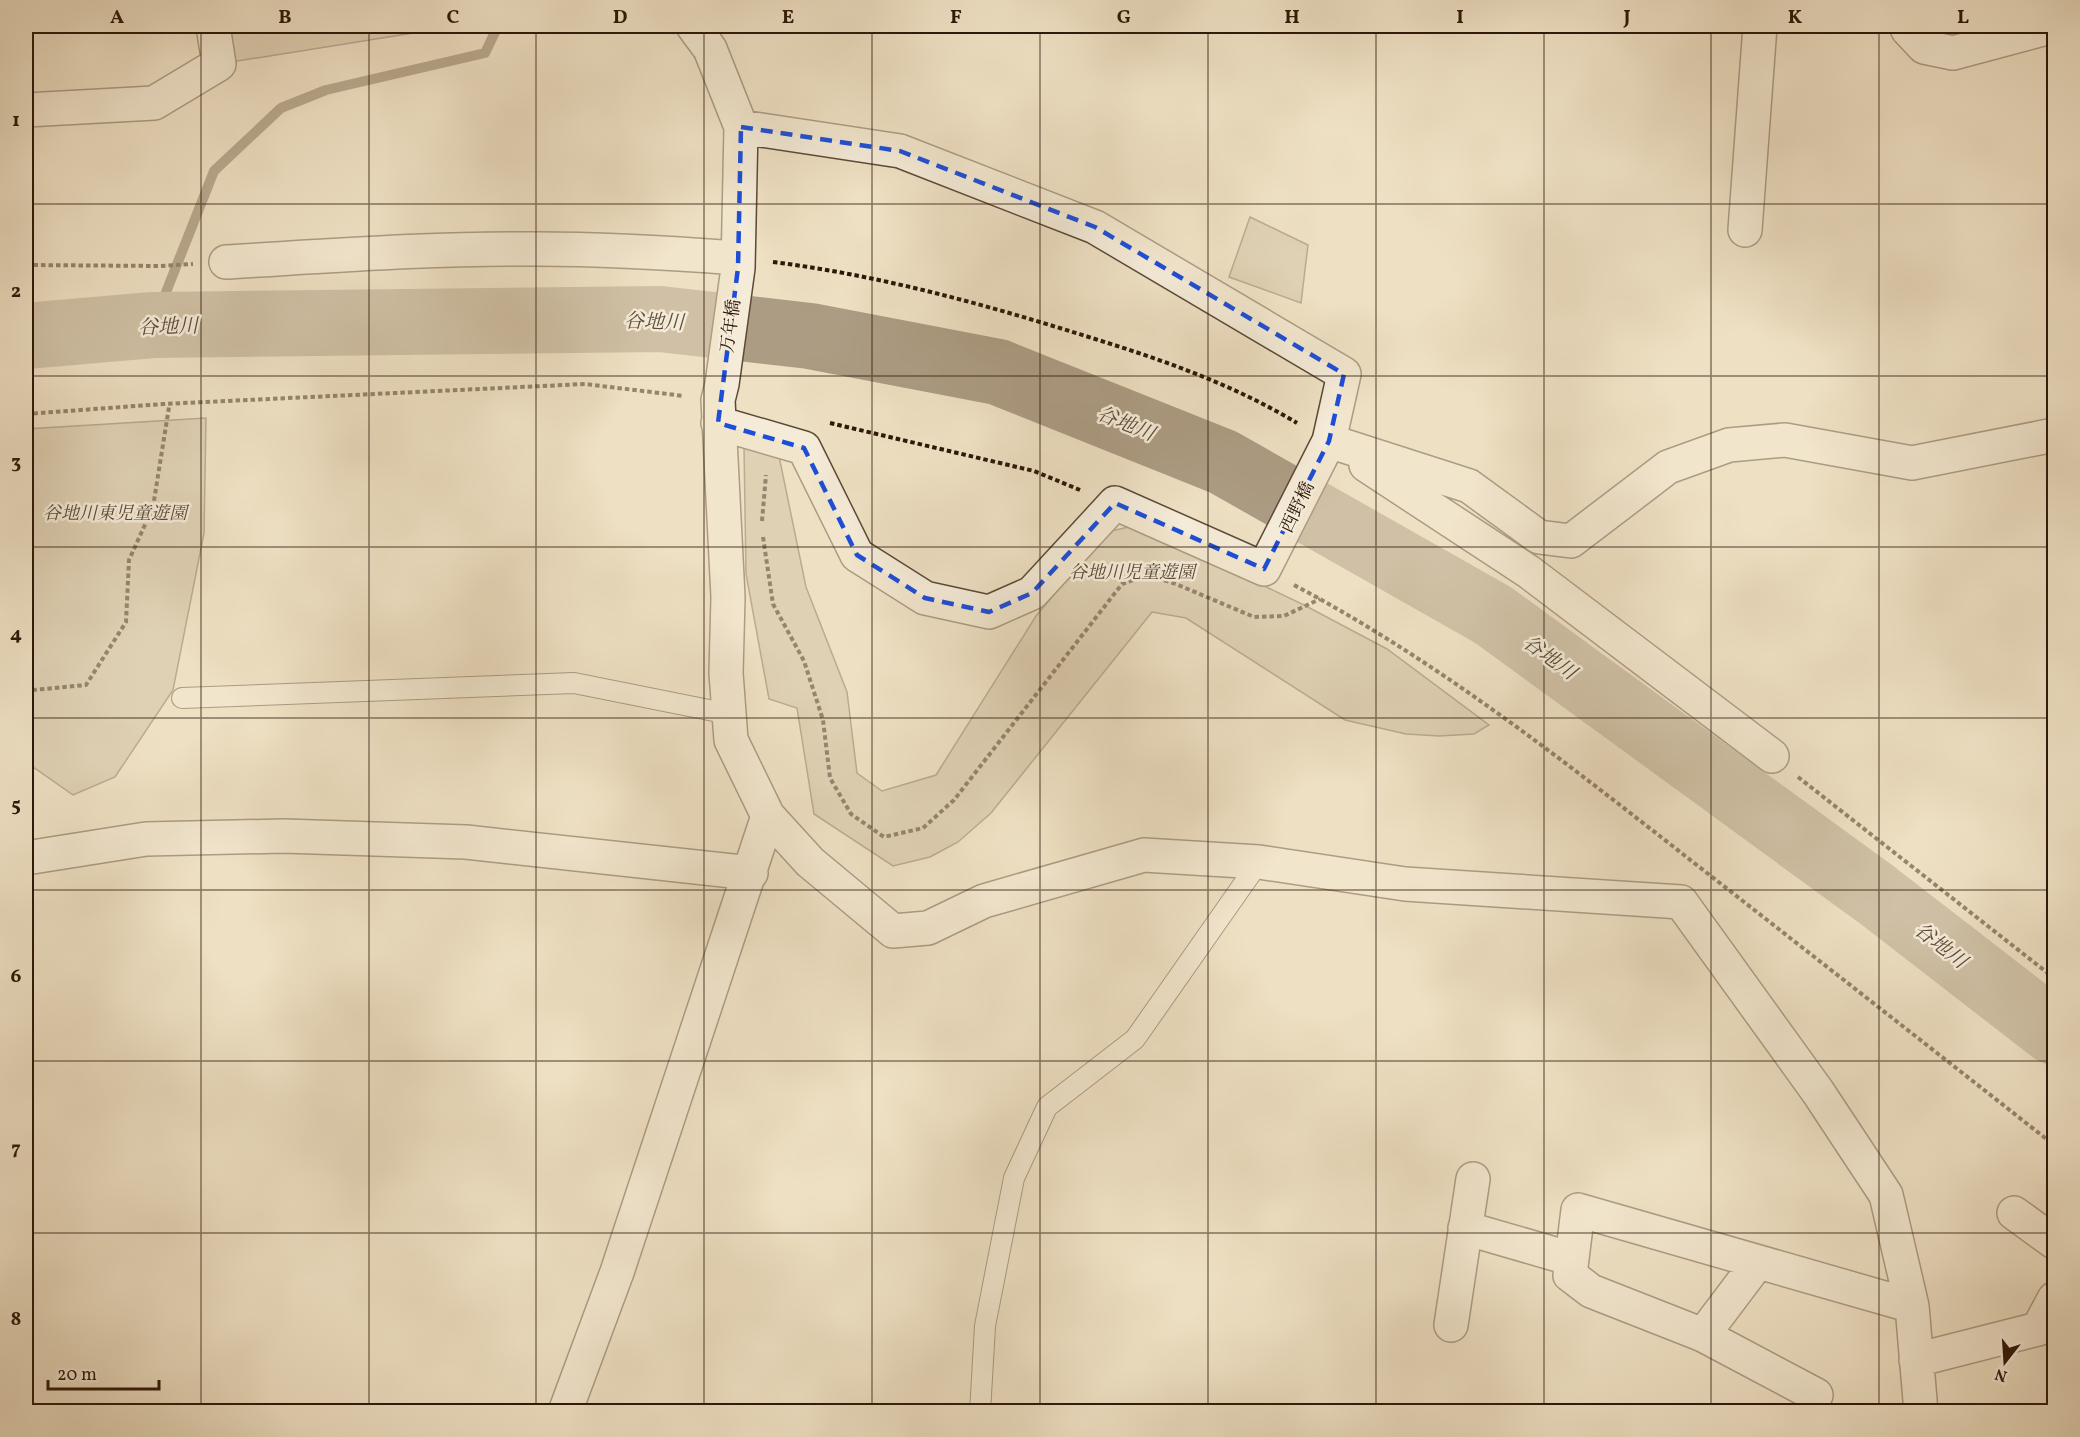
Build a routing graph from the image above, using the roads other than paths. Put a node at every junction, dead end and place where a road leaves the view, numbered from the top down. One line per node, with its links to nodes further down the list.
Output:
1 (213, 26): 6 (street)
2 (693, 26): 7 (street)
3 (1760, 26): 8 (street)
4 (1906, 26): 5 (street)
5 (2055, 26)
6 (26, 110)
7 (741, 127): 10 (street, 万年橋); 13 (street, 西野橋)
8 (1745, 230)
9 (215, 262): 10 (street)
10 (738, 263): 11 (street, 万年橋)
11 (718, 423): 13 (street, 西野橋); 15 (street, 万年橋)
12 (2055, 435): 13 (street)
13 (1325, 449): 16 (street)
14 (182, 698): 15 (lane)
15 (729, 714): 17 (street, 万年橋)
16 (1772, 756)
17 (768, 816): 19 (street, 万年橋); 20 (street)
18 (26, 858): 20 (street)
19 (1259, 862): 28 (street, 万年橋); 34 (lane)
20 (751, 873): 33 (street)
21 (1473, 1179): 23 (street)
22 (2014, 1213): 24 (street)
23 (1465, 1228): 25 (street); 29 (street)
24 (2055, 1242)
25 (1572, 1259): 26 (street); 30 (street)
26 (1758, 1262): 28 (street); 30 (street)
27 (2055, 1299): 31 (street)
28 (1912, 1306): 31 (street)
29 (1451, 1325)
30 (1703, 1335): 32 (street)
31 (1916, 1360): 35 (street)
32 (1816, 1395)
33 (566, 1412)
34 (980, 1412)
35 (1921, 1412)

